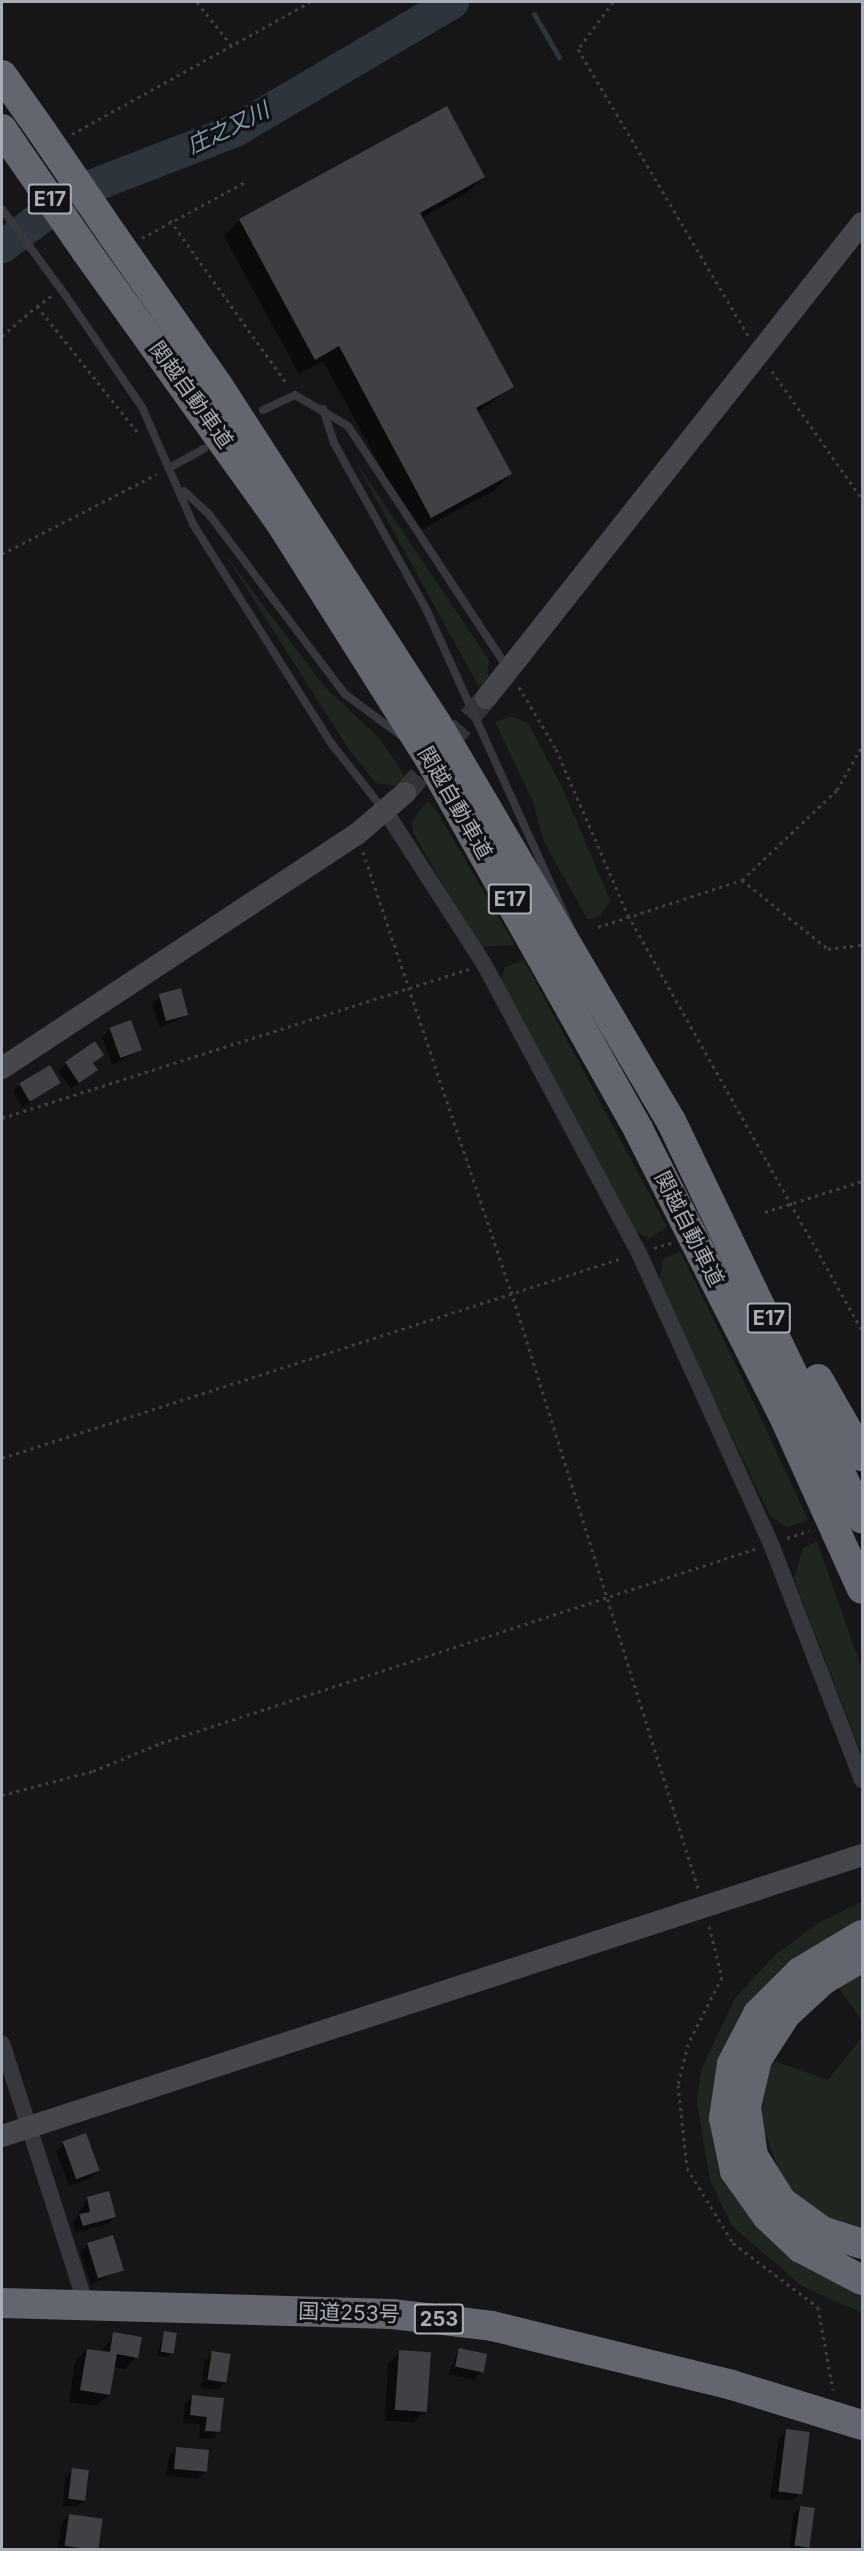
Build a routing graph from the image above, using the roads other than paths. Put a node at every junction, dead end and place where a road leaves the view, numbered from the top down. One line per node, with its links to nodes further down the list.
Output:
1 (2, 75): 15 (highway, 関越自動車道 / E17, bridge)
2 (8, 138): 12 (highway, 関越自動車道 / E17, bridge)
3 (2, 209): 8 (lane, bridge)
4 (862, 223): 10 (street)
5 (324, 409): 6 (lane); 10 (lane); 15 (lane)
6 (262, 411)
7 (204, 448): 8 (lane)
8 (171, 467): 9 (lane)
9 (183, 490): 12 (lane); 14 (lane)
10 (508, 670): 11 (street)
11 (486, 698)
12 (428, 756): 20 (highway, 関越自動車道 / E17)
13 (405, 793): 14 (street)
14 (386, 812): 16 (street); 21 (street)
15 (576, 963): 17 (highway, 関越自動車道 / E17)
16 (2, 1068)
17 (671, 1121): 18 (highway); 19 (highway, 関越自動車道 / E17)
18 (862, 1456)
19 (862, 1518)
20 (860, 1584)
21 (862, 1780)
22 (862, 1855): 26 (street)
23 (862, 1935): 29 (highway)
24 (862, 1957): 28 (highway)
25 (2, 2043): 26 (street)
26 (29, 2127): 27 (street); 31 (street)
27 (2, 2136)
28 (862, 2244)
29 (862, 2280)
30 (2, 2303): 31 (highway, 国道253号 / 253)
31 (86, 2306): 32 (highway, 国道253号 / 253)
32 (862, 2425)

